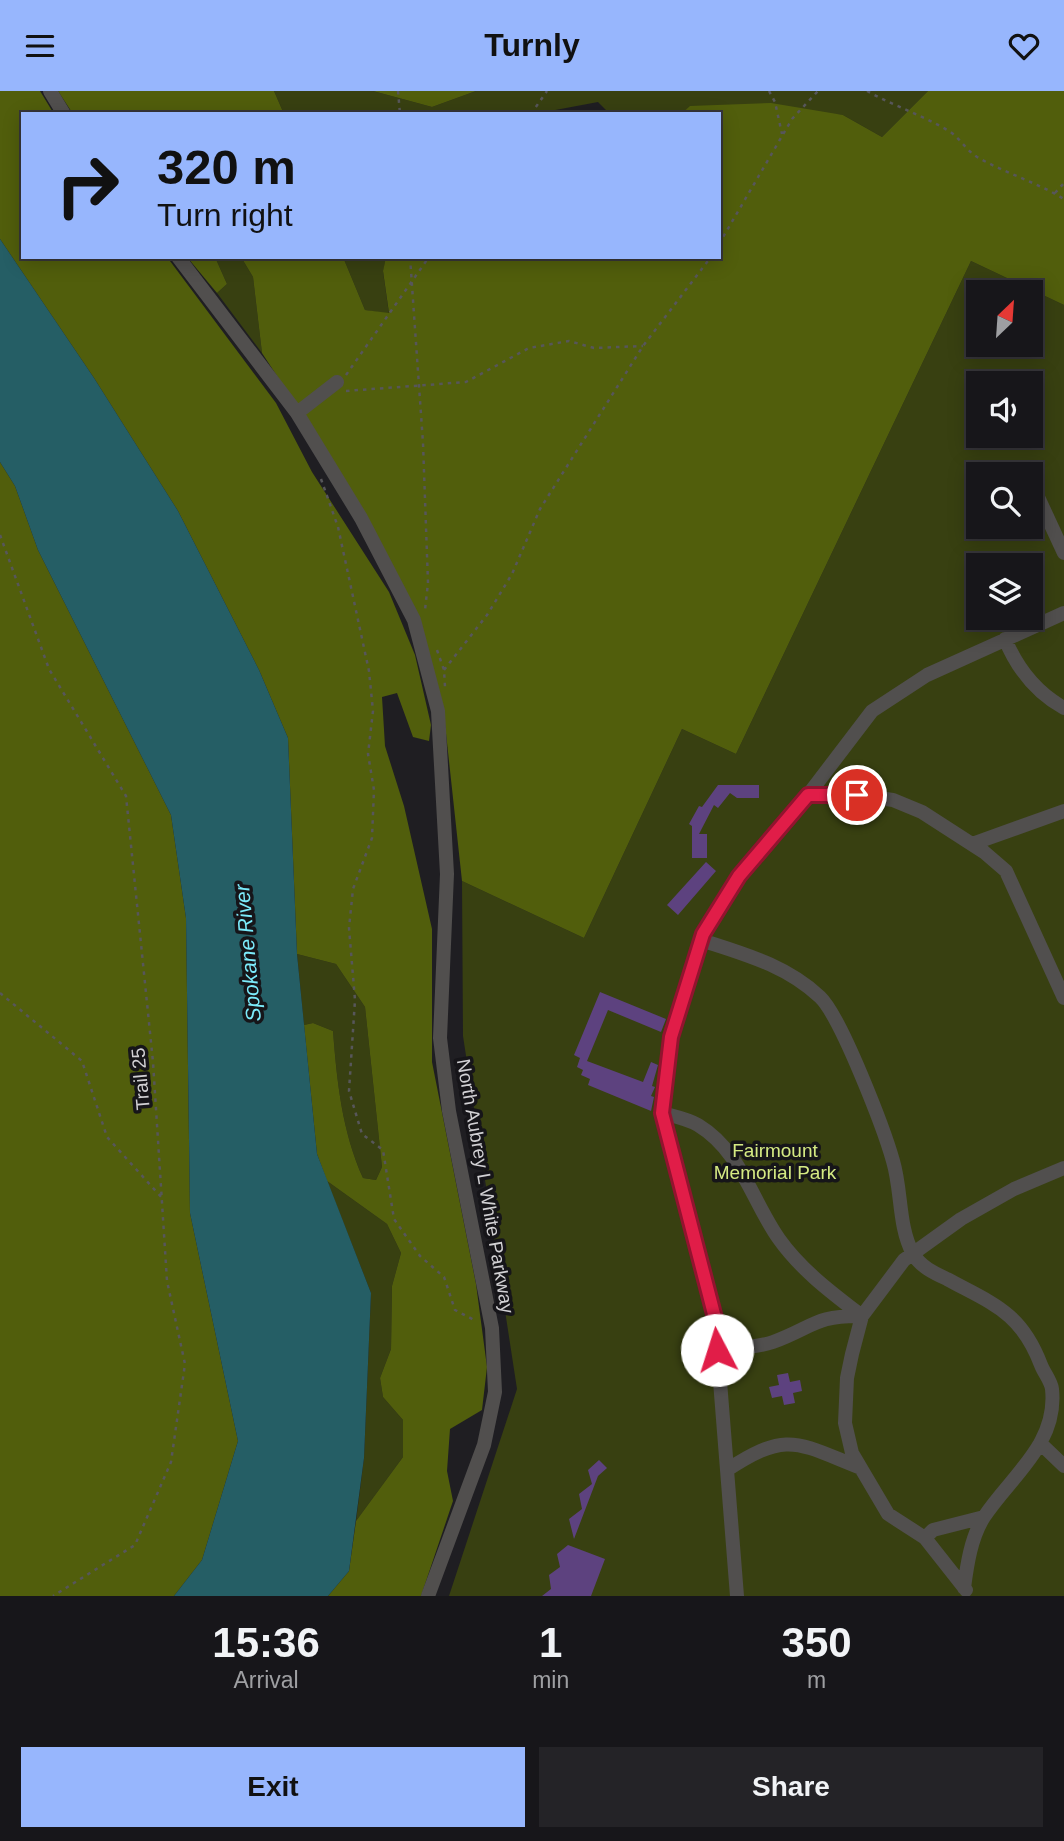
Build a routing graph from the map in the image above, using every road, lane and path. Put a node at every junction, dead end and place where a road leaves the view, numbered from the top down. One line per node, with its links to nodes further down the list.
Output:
1 (50, 91): 7 (street)
2 (398, 91): 8 (path)
3 (547, 91): 9 (path)
4 (769, 91): 10 (path)
5 (818, 91): 10 (path)
6 (867, 91): 12 (path)
7 (63, 112)
8 (400, 112)
9 (532, 112)
10 (783, 136): 14 (path)
11 (1064, 183): 12 (path)
12 (1055, 193): 13 (path)
13 (1064, 199)
14 (721, 241)
15 (180, 259): 23 (street, North Aubrey L White Parkway)
16 (410, 259): 19 (path)
17 (428, 259): 19 (path)
18 (709, 259): 20 (path)
19 (412, 281): 21 (path); 22 (path)
20 (643, 346): 22 (path); 31 (path)
21 (333, 385): 22 (path); 23 (street)
22 (419, 387): 28 (path)
23 (297, 413): 44 (street, North Aubrey L White Parkway)
24 (319, 472): 44 (path)
25 (1043, 508): 27 (street)
26 (0, 535): 41 (path, Trail 25)
27 (1064, 553)
28 (424, 613)
29 (1064, 613): 30 (street)
30 (1005, 639): 32 (street); 33 (street)
31 (444, 670)
32 (1064, 708)
33 (808, 795): 35 (street); 36 (street)
34 (1064, 811): 35 (street)
35 (972, 844): 38 (street)
36 (701, 940): 39 (street); 42 (street)
37 (0, 993): 41 (path)
38 (1064, 997)
39 (662, 1113): 43 (street); 45 (street)
40 (1064, 1168): 42 (street)
41 (163, 1199): 55 (path, Trail 25)
42 (913, 1254): 43 (street); 47 (street)
43 (862, 1316): 45 (street); 50 (street)
44 (492, 1328): 56 (street, North Aubrey L White Parkway)
45 (717, 1350): 51 (street)
46 (1064, 1393): 47 (street)
47 (1046, 1429): 48 (street)
48 (1040, 1443): 49 (street); 52 (street)
49 (1064, 1466)
50 (860, 1468): 51 (street); 53 (street)
51 (727, 1470): 57 (street)
52 (984, 1517): 53 (street); 54 (street)
53 (925, 1538): 54 (street)
54 (967, 1592)
55 (53, 1596)
56 (428, 1596)
57 (737, 1596)

